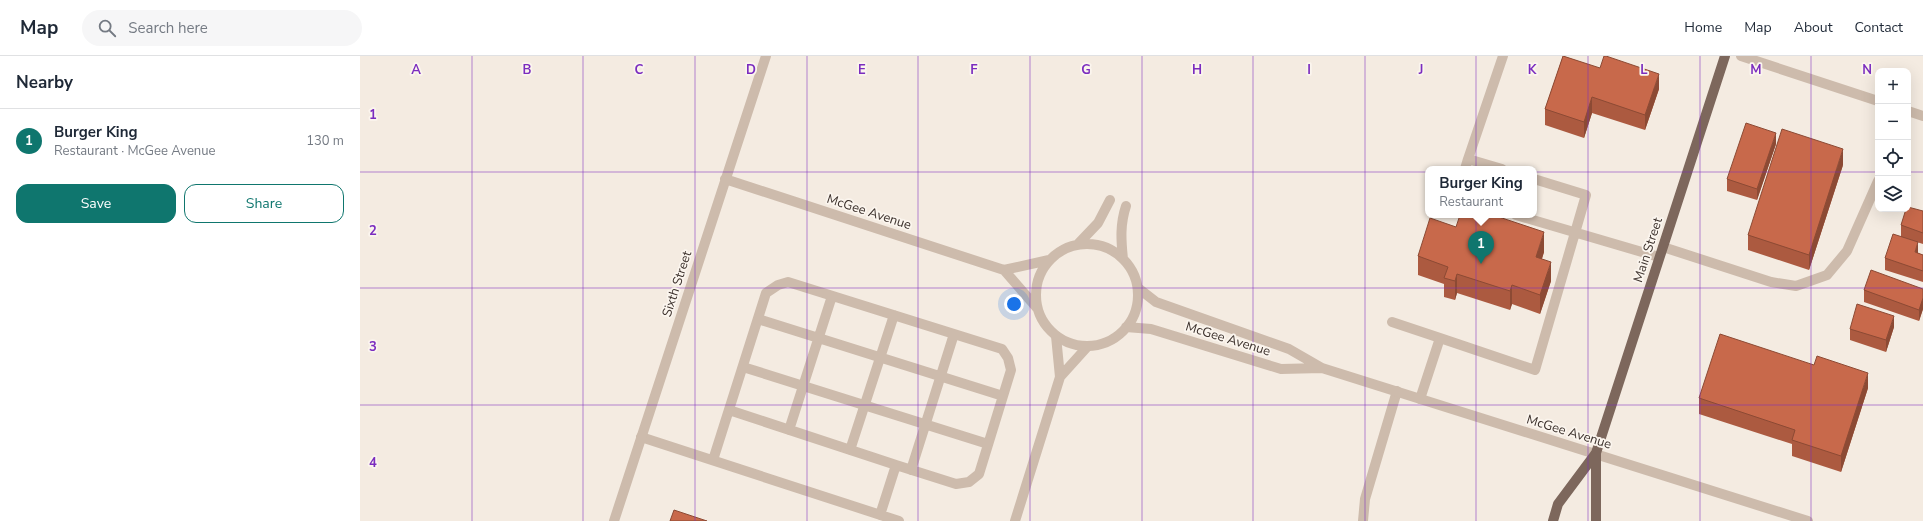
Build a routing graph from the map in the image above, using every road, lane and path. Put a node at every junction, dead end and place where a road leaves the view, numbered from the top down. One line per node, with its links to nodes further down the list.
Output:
1 (766, 56): 11 (street, Sixth Street)
2 (1503, 56): 8 (street)
3 (1725, 56): 19 (main road, Main Street)
4 (1741, 56): 5 (street)
5 (1875, 100)
6 (1911, 112): 7 (street)
7 (1923, 116)
8 (1468, 159): 9 (street); 10 (street)
9 (1466, 166)
10 (1492, 166)
11 (725, 179): 23 (street, McGee Avenue); 49 (street, Sixth Street)
12 (1537, 180): 17 (street)
13 (1875, 189): 19 (street)
14 (1110, 200): 18 (street)
15 (1126, 206): 21 (street)
16 (1526, 218): 17 (street)
17 (1575, 233): 20 (street); 34 (street)
18 (1078, 244): 21 (street); 22 (street)
19 (1663, 247): 20 (main road, Main Street)
20 (1659, 257): 52 (main road, Main Street)
21 (1123, 259): 24 (street)
22 (1049, 260): 23 (street); 26 (street)
23 (1004, 270): 26 (street)
24 (1138, 288): 30 (street); 38 (street, McGee Avenue)
25 (832, 296): 27 (street); 28 (street); 33 (street)
26 (1037, 308): 32 (street)
27 (894, 315): 31 (street); 36 (street)
28 (758, 319): 33 (street); 37 (street)
29 (1392, 322): 34 (street)
30 (1126, 328): 35 (street); 38 (street, McGee Avenue)
31 (954, 334): 39 (street); 43 (street)
32 (1056, 336): 35 (street); 40 (street)
33 (819, 338): 36 (street); 41 (street)
34 (1440, 338): 44 (street)
35 (1088, 346): 40 (street)
36 (880, 357): 39 (street); 45 (street)
37 (743, 368): 41 (street); 46 (street)
38 (1322, 368): 42 (street, McGee Avenue)
39 (940, 376): 43 (street); 47 (street)
40 (1060, 377): 59 (street)
41 (803, 386): 45 (street); 48 (street)
42 (1397, 391): 44 (street, McGee Avenue); 60 (street)
43 (1003, 396): 50 (street)
44 (1420, 399): 52 (street, McGee Avenue)
45 (865, 405): 47 (street); 51 (street)
46 (729, 410): 48 (street); 53 (street)
47 (925, 424): 50 (street); 55 (street)
48 (789, 430): 51 (street)
49 (641, 437): 53 (street); 57 (street, Sixth Street)
50 (988, 444): 55 (street)
51 (850, 450): 54 (street)
52 (1596, 453): 61 (main road, Main Street); 62 (main road, Main Street); 63 (street, McGee Avenue)
53 (713, 460): 56 (street)
54 (896, 465): 55 (street); 56 (street)
55 (911, 470)
56 (880, 515): 58 (street)
57 (614, 521)
58 (899, 521)
59 (1015, 521)
60 (1362, 521)
61 (1553, 521)
62 (1596, 521)
63 (1808, 521)

